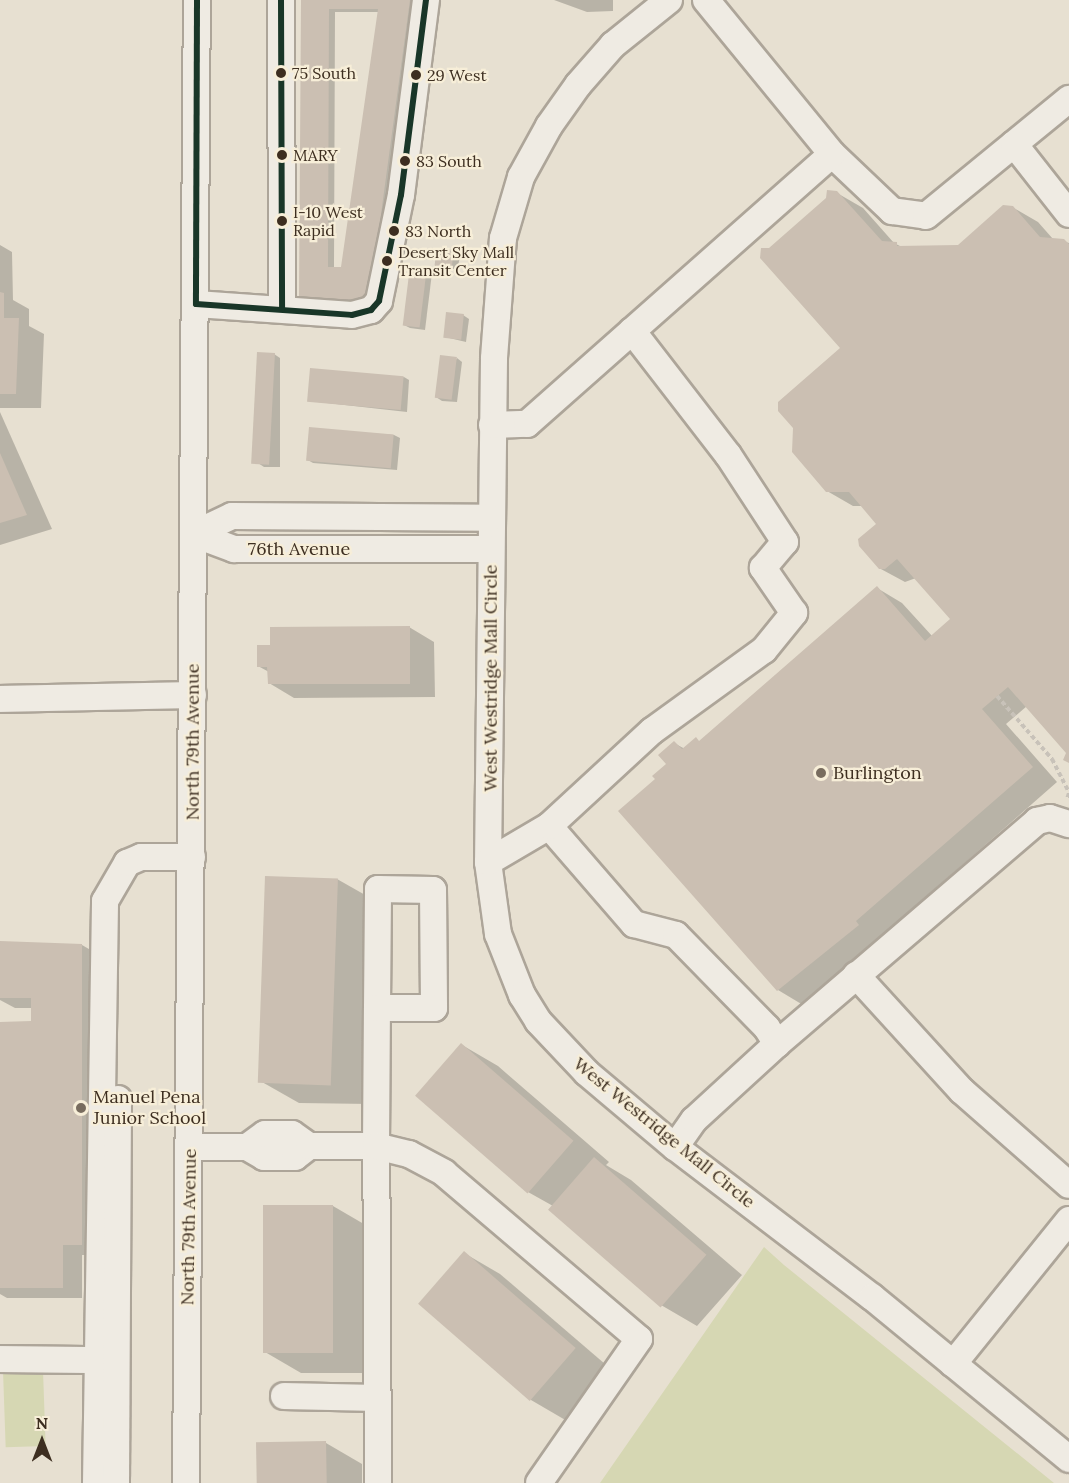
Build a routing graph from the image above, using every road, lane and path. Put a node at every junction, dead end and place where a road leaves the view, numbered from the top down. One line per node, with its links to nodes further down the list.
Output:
1 (197, 0): 10 (street, North 79th Avenue)
2 (281, 0): 11 (street)
3 (426, 0): 11 (street)
4 (669, 0): 13 (street, West Westridge Mall Circle)
5 (706, 0): 8 (street)
6 (1069, 99): 7 (street)
7 (1014, 144): 8 (street); 9 (street)
8 (832, 154): 12 (street)
9 (1069, 214)
10 (196, 304): 11 (street); 14 (street, North 79th Avenue)
11 (282, 309)
12 (632, 331): 13 (street); 21 (street)
13 (492, 424): 15 (street, West Westridge Mall Circle)
14 (194, 534): 15 (street, 76th Avenue); 16 (street, North 79th Avenue)
15 (491, 534): 23 (street, West Westridge Mall Circle)
16 (193, 695): 18 (street); 22 (street, North 79th Avenue)
17 (997, 696): 19 (path)
18 (0, 699)
19 (1069, 793)
20 (1069, 824): 25 (street)
21 (549, 826): 23 (street); 27 (street)
22 (192, 857): 24 (street); 29 (street, North 79th Avenue)
23 (488, 862): 30 (street, West Westridge Mall Circle)
24 (113, 890): 34 (street); 40 (street)
25 (856, 975): 27 (street); 31 (street)
26 (377, 1008): 26 (street); 28 (street)
27 (777, 1044): 30 (street)
28 (376, 1146): 29 (street); 37 (street); 43 (street)
29 (190, 1147): 41 (street, North 79th Avenue)
30 (675, 1147): 35 (street, West Westridge Mall Circle)
31 (1069, 1185)
32 (1069, 1220): 35 (street)
33 (0, 1359): 34 (street)
34 (96, 1360): 39 (street)
35 (953, 1364): 38 (street, West Westridge Mall Circle)
36 (284, 1396): 37 (street)
37 (377, 1398): 42 (street)
38 (1069, 1460)
39 (96, 1483)
40 (116, 1483)
41 (186, 1483)
42 (378, 1483)
43 (539, 1483)

